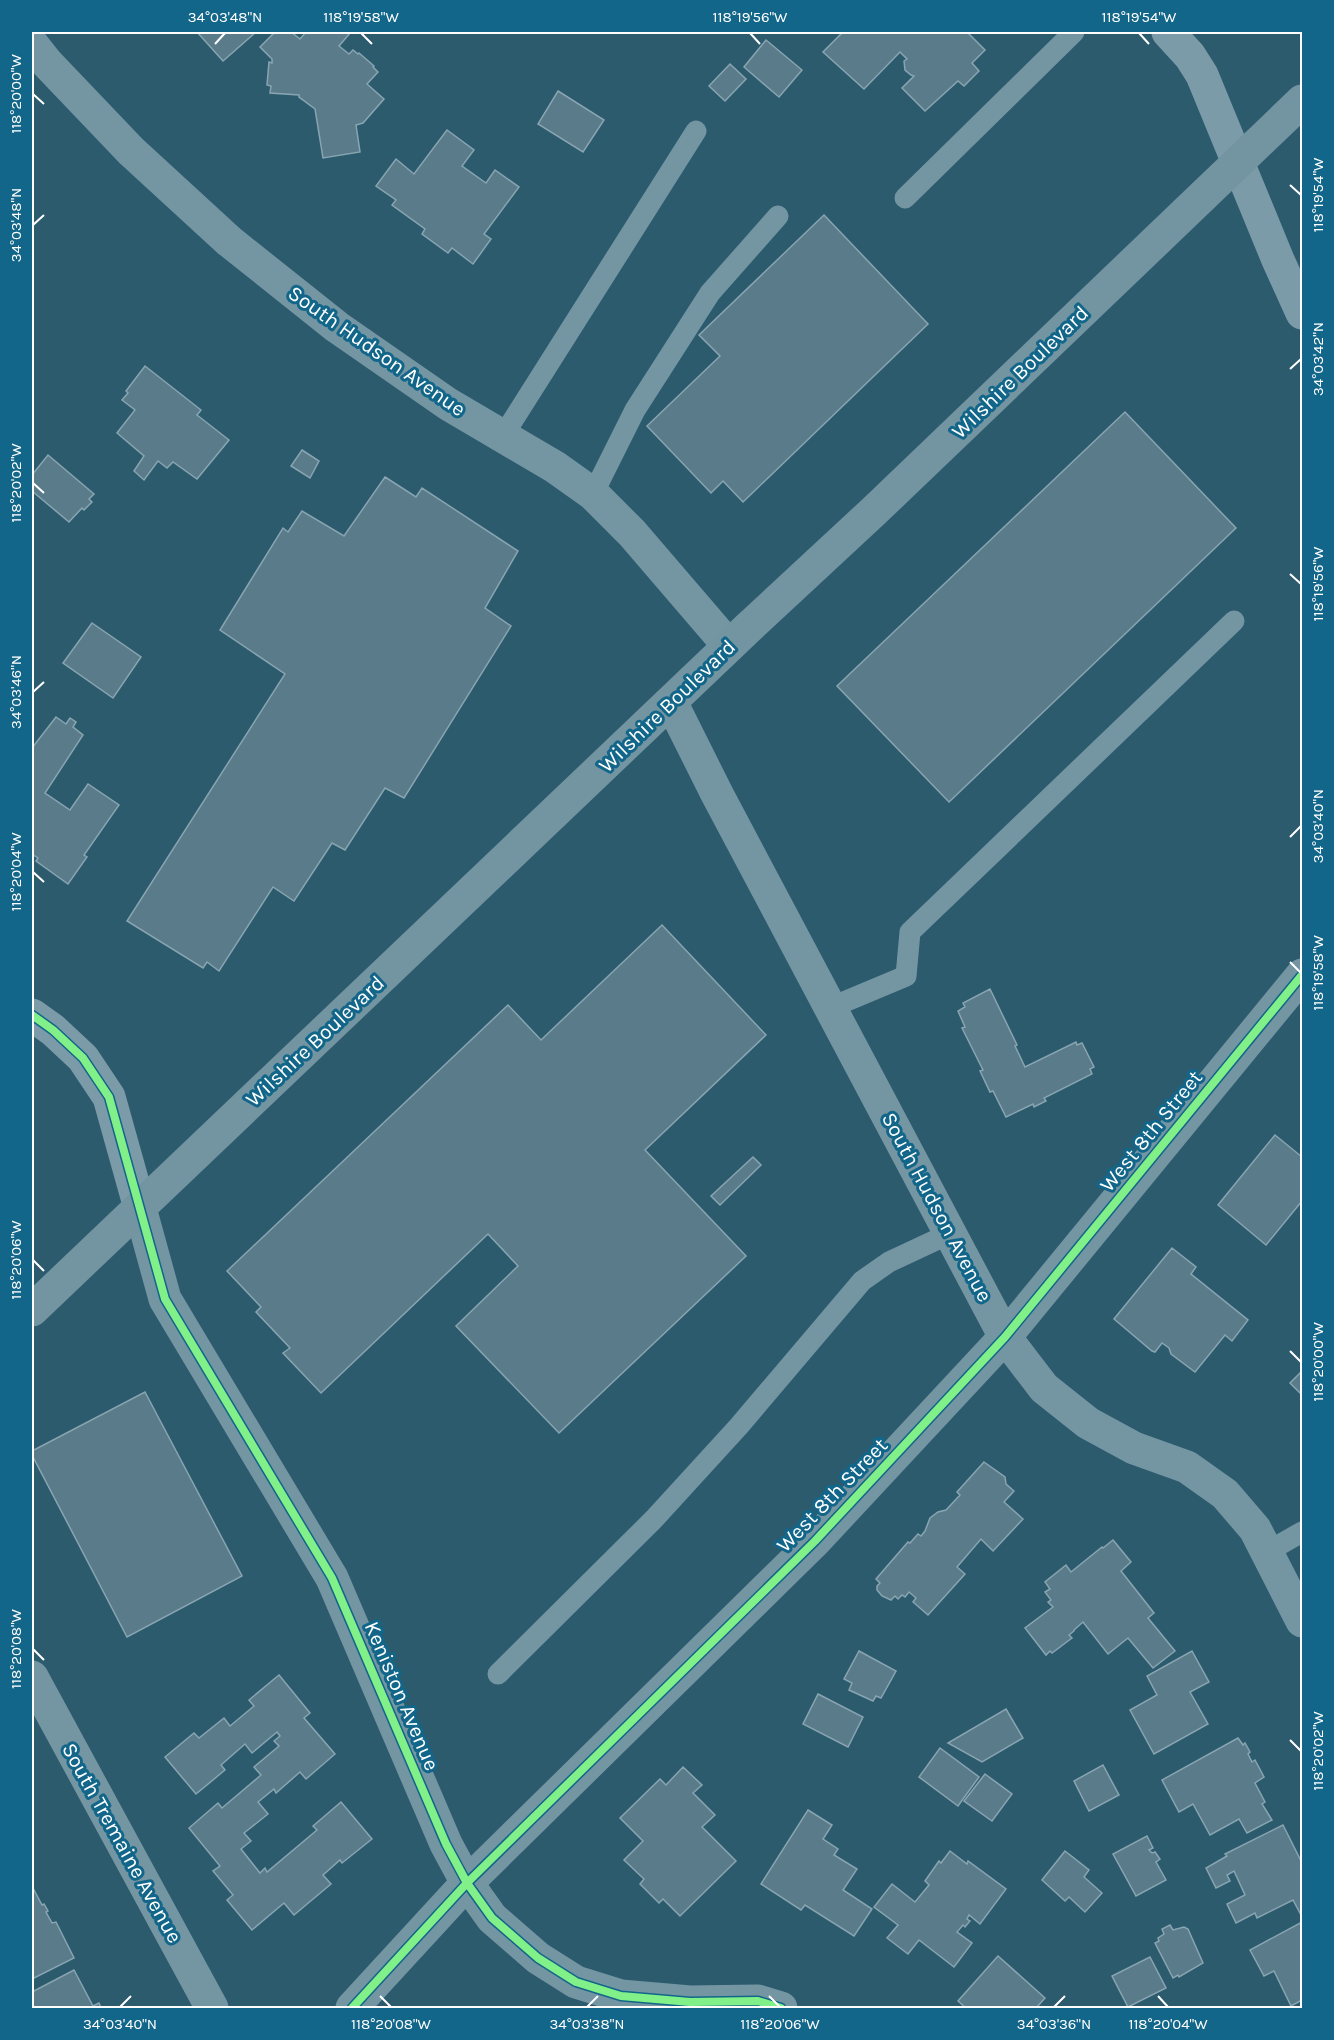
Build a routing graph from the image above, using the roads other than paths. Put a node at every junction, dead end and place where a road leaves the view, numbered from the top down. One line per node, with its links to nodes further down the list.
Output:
1 (1074, 32): 7 (lane)
2 (1168, 32): 6 (street)
3 (32, 44): 10 (street, South Hudson Avenue)
4 (1302, 101): 6 (main road, Wilshire Boulevard)
5 (696, 131): 10 (lane)
6 (1239, 162): 9 (street); 13 (main road, Wilshire Boulevard)
7 (905, 198)
8 (778, 216): 11 (lane)
9 (1302, 313)
10 (503, 436): 11 (street, South Hudson Avenue)
11 (593, 494): 13 (street, South Hudson Avenue)
12 (1234, 621): 16 (lane)
13 (729, 646): 14 (main road, Wilshire Boulevard)
14 (671, 702): 16 (street, South Hudson Avenue); 18 (main road, Wilshire Boulevard)
15 (1302, 975): 21 (street, West 8th Street)
16 (832, 1007): 19 (street, South Hudson Avenue)
17 (32, 1015): 18 (street)
18 (140, 1208): 20 (main road, Wilshire Boulevard); 27 (street, Keniston Avenue)
19 (951, 1233): 21 (street, South Hudson Avenue); 25 (lane)
20 (32, 1311)
21 (1005, 1337): 23 (street, South Hudson Avenue); 27 (street, West 8th Street)
22 (1302, 1532): 23 (lane)
23 (1267, 1552): 24 (street, South Hudson Avenue)
24 (1302, 1621)
25 (498, 1674)
26 (32, 1677): 28 (street, South Tremaine Avenue)
27 (467, 1883): 29 (street, West 8th Street); 30 (street, Keniston Avenue)
28 (212, 2008)
29 (352, 2008)
30 (781, 2008)

